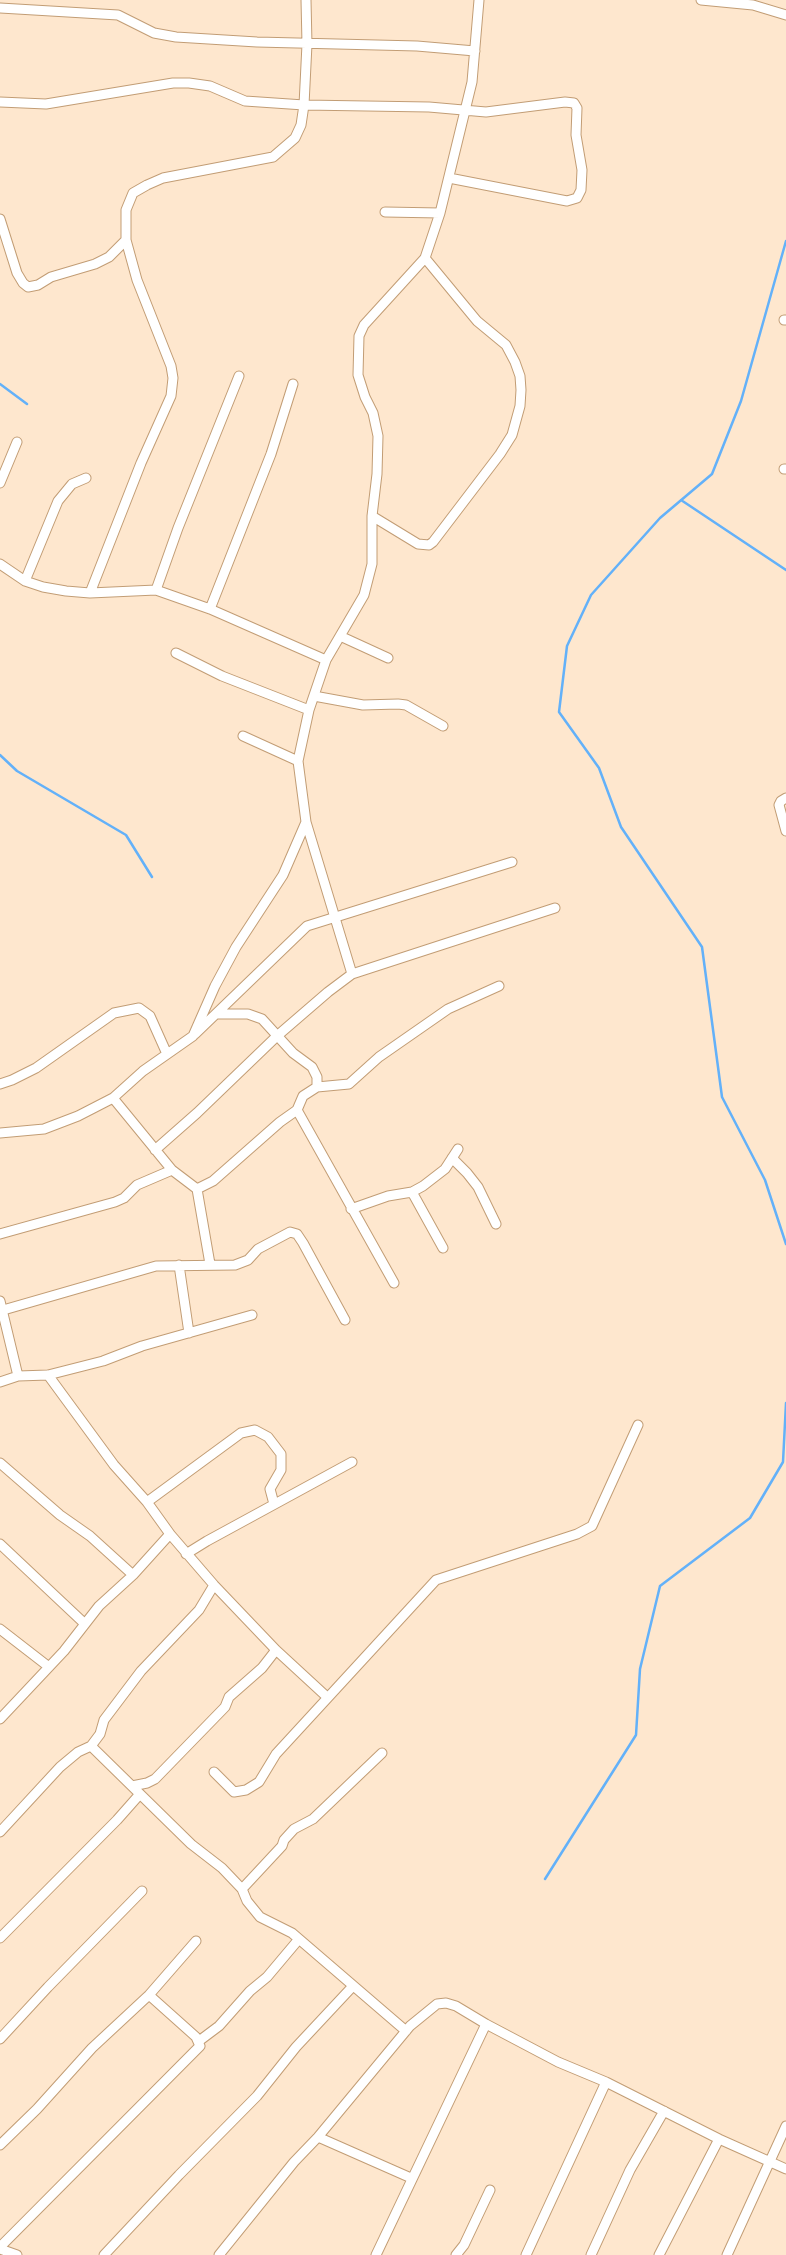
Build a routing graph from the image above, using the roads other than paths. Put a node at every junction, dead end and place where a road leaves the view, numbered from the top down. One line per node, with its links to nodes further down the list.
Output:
1 (306, 0): 6 (street)
2 (479, 0): 7 (street)
3 (701, 0): 5 (street)
4 (0, 8): 6 (street)
5 (786, 15)
6 (307, 44): 7 (street); 9 (street)
7 (475, 51): 10 (street)
8 (0, 102): 9 (street)
9 (304, 105): 10 (street); 15 (street)
10 (464, 110): 11 (street); 11 (street)
11 (449, 178): 13 (street)
12 (385, 212): 13 (street)
13 (440, 213): 16 (street)
14 (0, 219): 15 (street)
15 (126, 240): 26 (street)
16 (425, 258): 22 (street); 22 (street)
17 (239, 376): 25 (street)
18 (293, 384): 27 (street)
19 (16, 442): 21 (street)
20 (86, 478): 24 (street)
21 (0, 483)
22 (372, 516): 28 (street)
23 (0, 564): 24 (street)
24 (25, 581): 26 (street)
25 (156, 590): 26 (street); 27 (street)
26 (90, 593)
27 (210, 609): 31 (street)
28 (340, 636): 30 (street); 31 (street)
29 (176, 653): 33 (street)
30 (388, 658)
31 (326, 660): 32 (street)
32 (314, 696): 33 (street); 34 (street)
33 (309, 710): 36 (street)
34 (443, 726)
35 (243, 736): 36 (street)
36 (298, 761): 38 (street)
37 (786, 798): 39 (street)
38 (306, 822): 42 (street); 46 (street)
39 (786, 831)
40 (512, 862): 42 (street)
41 (555, 908): 43 (street)
42 (334, 916): 43 (street); 45 (street)
43 (352, 974): 47 (street)
44 (499, 986): 50 (street)
45 (217, 1014): 46 (street); 47 (street)
46 (193, 1036): 48 (street)
47 (277, 1036): 50 (street); 55 (street)
48 (167, 1054): 49 (street); 51 (street)
49 (0, 1084)
50 (317, 1087): 52 (street)
51 (113, 1098): 53 (street); 55 (street)
52 (297, 1110): 58 (street); 60 (street)
53 (0, 1133)
54 (458, 1149): 56 (street)
55 (155, 1150): 57 (street)
56 (452, 1158): 59 (street); 61 (street)
57 (172, 1170): 58 (street); 62 (street)
58 (196, 1189): 64 (street)
59 (412, 1192): 60 (street); 63 (street)
60 (352, 1209): 66 (street)
61 (496, 1224)
62 (0, 1234)
63 (443, 1248)
64 (210, 1264): 65 (street); 70 (street)
65 (179, 1265): 68 (street); 71 (street)
66 (394, 1283)
67 (0, 1301): 68 (street)
68 (1, 1311): 73 (street)
69 (252, 1315): 71 (street)
70 (345, 1320)
71 (188, 1334): 72 (street)
72 (48, 1375): 73 (street); 78 (street)
73 (18, 1376): 74 (street)
74 (0, 1382)
75 (638, 1425): 91 (street)
76 (352, 1462): 79 (street)
77 (0, 1463): 85 (street)
78 (147, 1502): 79 (street); 80 (street)
79 (274, 1504): 84 (street)
80 (170, 1534): 82 (street); 83 (street)
81 (0, 1544): 87 (street)
82 (178, 1544): 83 (street); 84 (street)
83 (158, 1547): 85 (street)
84 (186, 1554): 86 (street)
85 (133, 1575): 87 (street)
86 (214, 1585): 89 (street); 93 (street)
87 (85, 1624): 90 (street)
88 (0, 1629): 90 (street)
89 (276, 1650): 91 (street); 96 (street)
90 (49, 1667): 92 (street)
91 (327, 1697): 95 (street)
92 (1, 1716)
93 (91, 1746): 96 (street); 98 (street)
94 (382, 1753): 99 (street)
95 (214, 1772)
96 (132, 1786): 97 (street)
97 (140, 1794): 99 (street); 101 (street)
98 (0, 1832)
99 (242, 1889): 102 (street)
100 (142, 1892): 108 (street)
101 (0, 1938)
102 (299, 1939): 104 (street); 109 (street)
103 (196, 1941): 105 (street)
104 (353, 1986): 107 (street); 122 (street)
105 (149, 1995): 109 (street); 115 (street)
106 (486, 2024): 107 (street); 110 (street); 118 (street)
107 (406, 2031): 113 (street)
108 (0, 2039)
109 (199, 2042): 120 (street)
110 (606, 2082): 111 (street); 126 (street)
111 (664, 2111): 114 (street); 127 (street)
112 (786, 2126): 116 (street)
113 (318, 2137): 118 (street); 123 (street)
114 (719, 2140): 116 (street); 128 (street)
115 (0, 2145)
116 (770, 2161): 117 (street); 129 (street)
117 (786, 2169)
118 (411, 2178): 124 (street)
119 (490, 2190): 125 (street)
120 (0, 2248): 121 (street)
121 (17, 2255)
122 (104, 2255)
123 (219, 2255)
124 (376, 2255)
125 (456, 2255)
126 (526, 2255)
127 (591, 2255)
128 (659, 2255)
129 (727, 2255)

